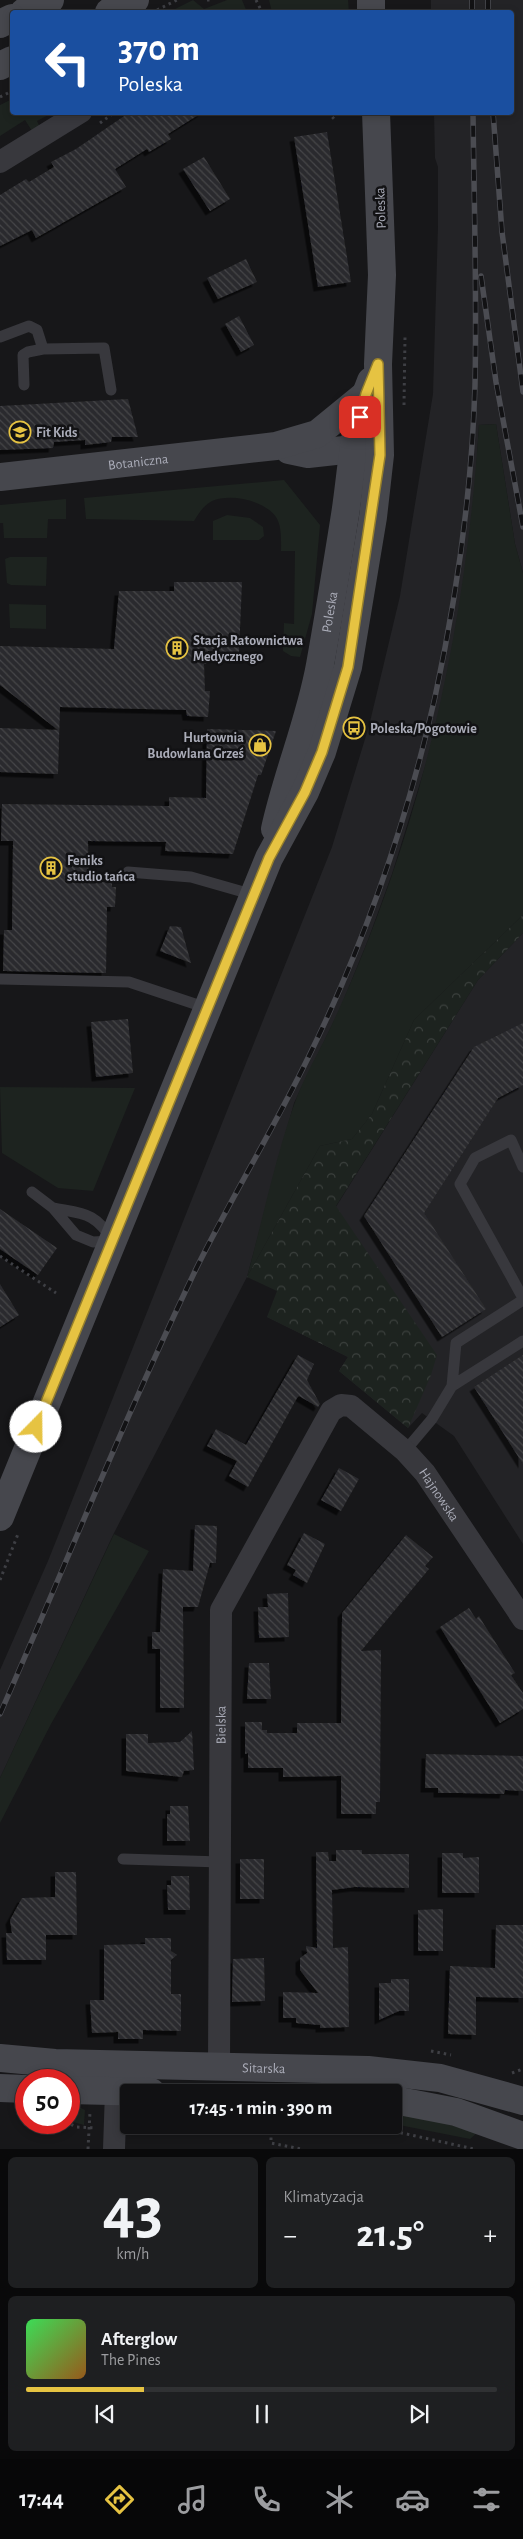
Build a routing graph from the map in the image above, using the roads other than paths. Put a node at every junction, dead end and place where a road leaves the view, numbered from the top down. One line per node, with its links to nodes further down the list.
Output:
1 (50, 0): 3 (main road)
2 (135, 0): 4 (main road)
3 (28, 10)
4 (113, 10)
5 (76, 115): 7 (street)
6 (376, 115): 10 (main road, Poleska)
7 (0, 162)
8 (0, 337): 9 (lane)
9 (43, 349): 11 (lane); 12 (lane)
10 (378, 364): 13 (main road, Poleska); 17 (main road, Poleska)
11 (24, 385)
12 (111, 390)
13 (366, 394): 14 (main road, Botaniczna); 16 (main road, Poleska)
14 (318, 434): 15 (main road, Botaniczna); 16 (main road, Botaniczna)
15 (276, 446): 16 (main road, Botaniczna); 18 (main road, Botaniczna)
16 (353, 450): 17 (main road, Botaniczna); 19 (main road, Poleska)
17 (380, 455): 19 (main road, Poleska)
18 (0, 477)
19 (269, 858): 21 (main road, Poleska)
20 (128, 872): 21 (lane)
21 (254, 895): 23 (main road, Poleska)
22 (0, 980): 23 (lane)
23 (207, 1008): 27 (main road, Poleska)
24 (523, 1167): 28 (lane)
25 (32, 1192): 26 (lane)
26 (52, 1208): 27 (lane); 27 (lane)
27 (113, 1241): 33 (main road, Poleska)
28 (523, 1299): 30 (lane)
29 (523, 1341): 30 (lane)
30 (452, 1386): 32 (lane)
31 (331, 1411): 32 (street, Hajnowska); 36 (street, Bielska)
32 (405, 1451): 34 (street, Hajnowska)
33 (0, 1517)
34 (523, 1619)
35 (123, 1859): 36 (lane)
36 (222, 1862): 38 (street, Bielska)
37 (0, 2058): 38 (main road, Sitarska)
38 (219, 2067): 44 (main road, Sitarska)
39 (0, 2088): 40 (main road)
40 (15, 2089)
41 (80, 2090): 42 (main road)
42 (116, 2092): 43 (main road); 47 (street)
43 (120, 2092)
44 (523, 2101)
45 (402, 2102): 46 (main road)
46 (523, 2136)
47 (114, 2139)

